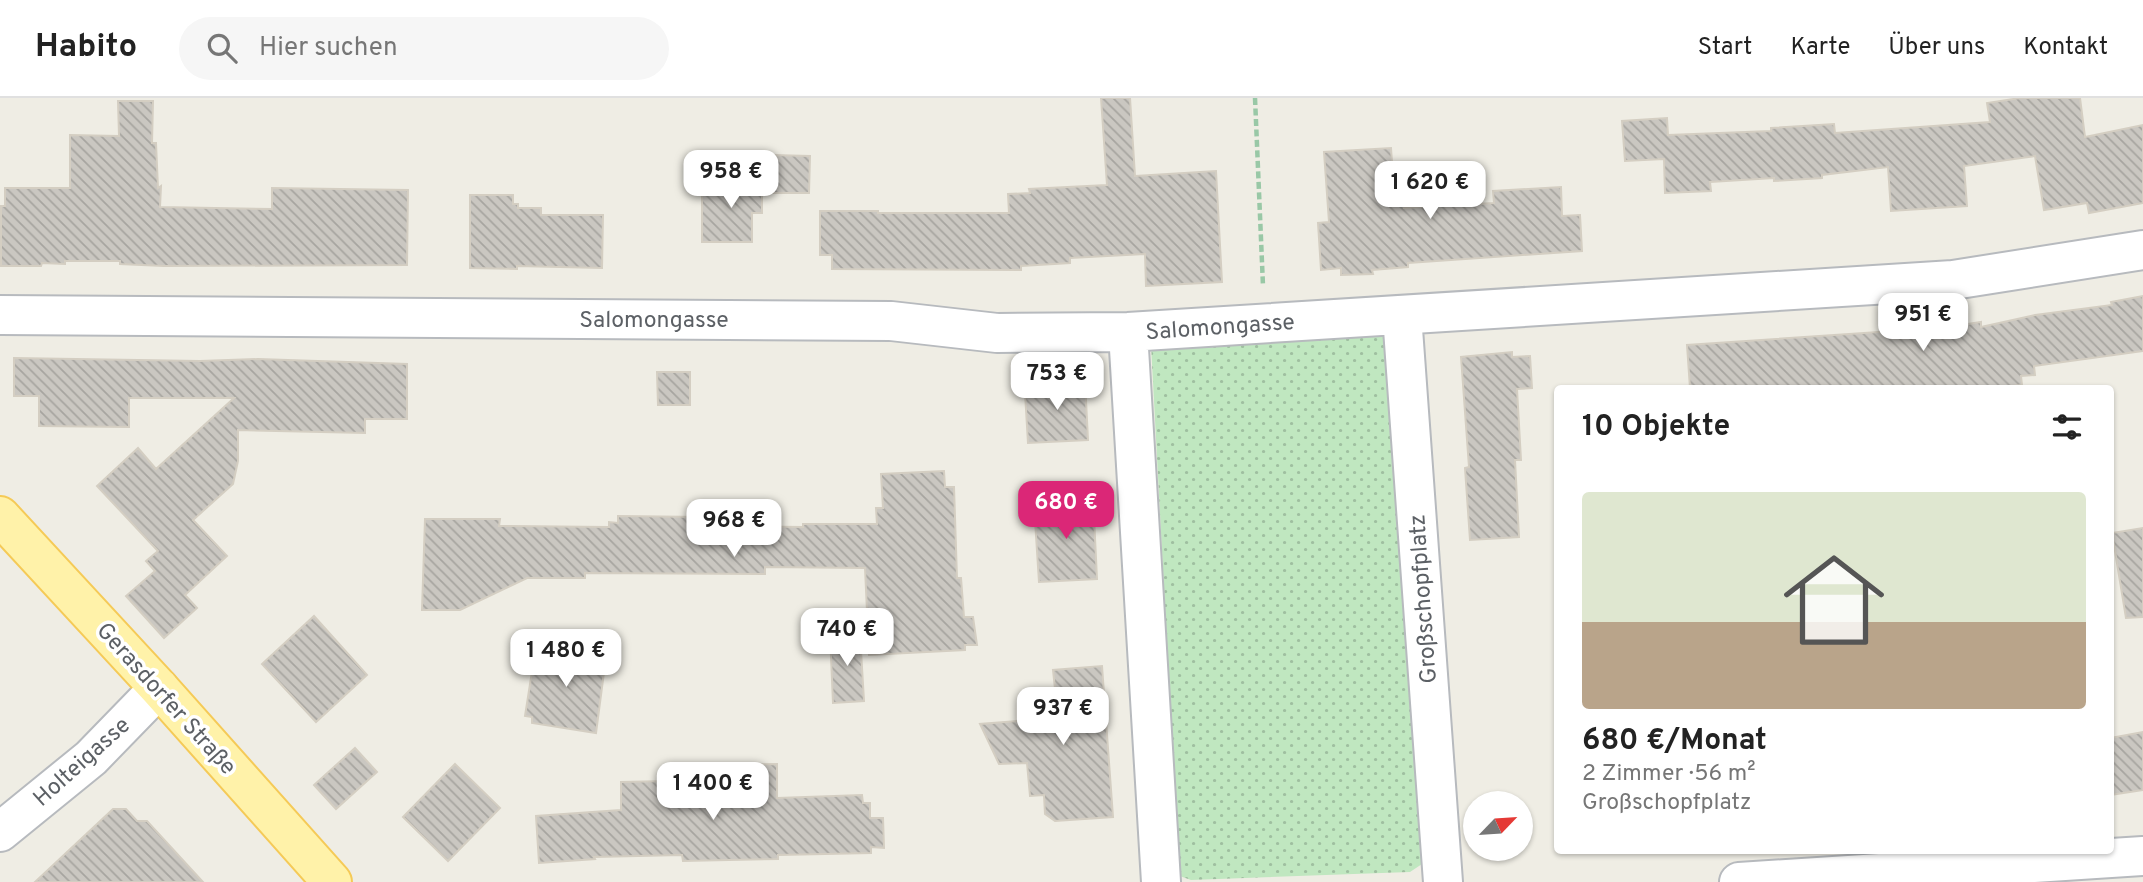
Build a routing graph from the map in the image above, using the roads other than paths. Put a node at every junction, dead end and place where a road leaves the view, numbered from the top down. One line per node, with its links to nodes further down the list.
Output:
1 (2143, 250): 3 (street, Salomongasse)
2 (0, 315): 4 (street, Salomongasse)
3 (1402, 315): 4 (street, Salomongasse); 11 (street, Großschopfplatz)
4 (1128, 332): 10 (street)
5 (0, 516): 6 (main road, Gerasdorfer Straße)
6 (159, 688): 7 (street, Holteigasse); 9 (main road, Gerasdorfer Straße)
7 (0, 832)
8 (2143, 856): 12 (street)
9 (332, 882)
10 (1161, 882)
11 (1443, 882)
12 (1739, 882)

